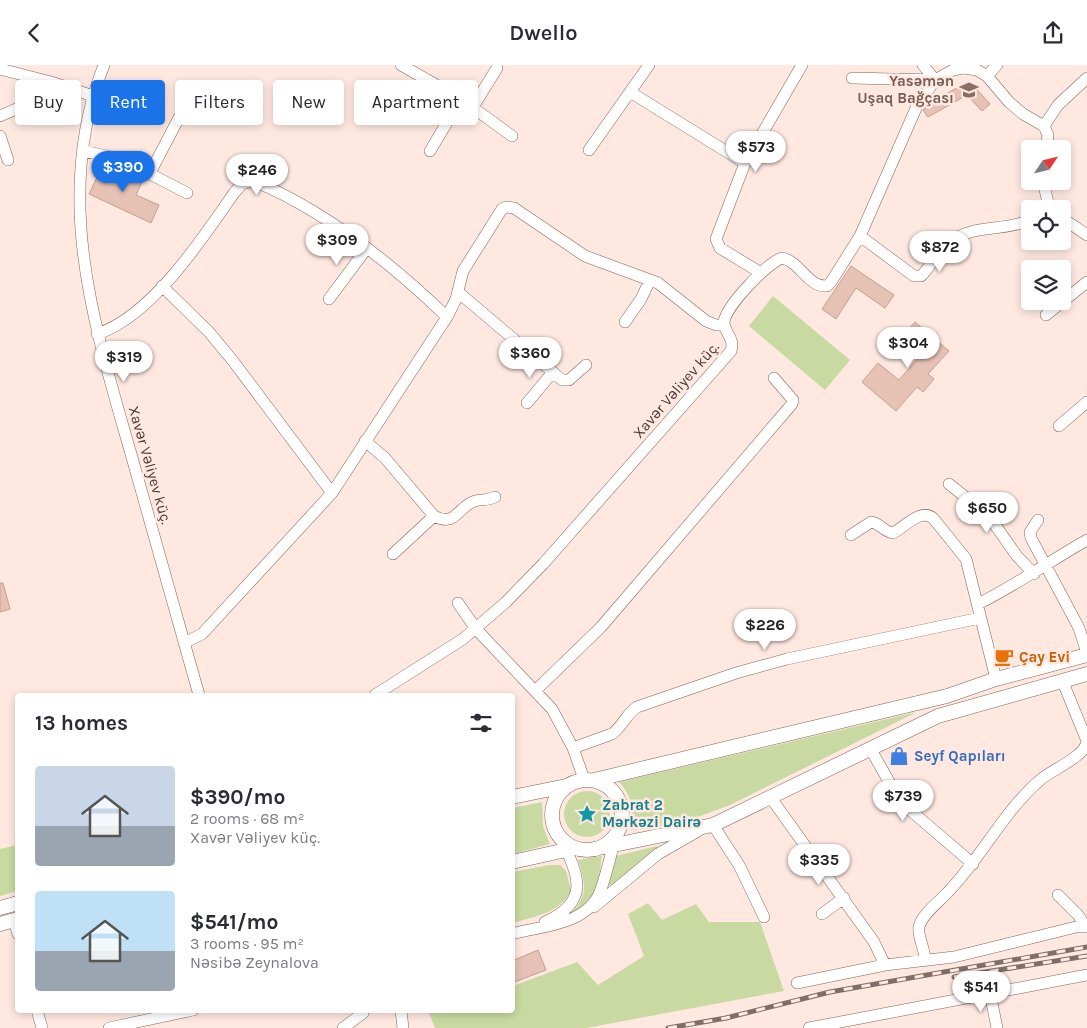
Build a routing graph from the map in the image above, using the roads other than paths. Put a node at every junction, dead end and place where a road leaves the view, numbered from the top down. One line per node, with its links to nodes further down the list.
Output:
1 (104, 65): 14 (street, Xavər Vəliyev küç.)
2 (401, 65): 15 (street)
3 (649, 65): 17 (street)
4 (802, 65): 33 (street)
5 (923, 65): 16 (street)
6 (997, 65): 10 (street)
7 (497, 68): 18 (street)
8 (0, 69): 9 (street)
9 (29, 70): 13 (street)
10 (987, 76): 16 (street); 25 (street)
11 (852, 78): 16 (street)
12 (1087, 78): 25 (street)
13 (47, 80)
14 (99, 80)
15 (427, 80)
16 (935, 80): 39 (street, Xavər Vəliyev küç.)
17 (630, 92): 29 (street); 33 (street)
18 (478, 99)
19 (91, 107): 30 (street, Xavər Vəliyev küç.)
20 (15, 110): 22 (street)
21 (478, 111): 26 (street)
22 (0, 116)
23 (175, 125): 34 (street)
24 (446, 125): 31 (street)
25 (1044, 126): 28 (street)
26 (512, 135)
27 (0, 136): 32 (street)
28 (1048, 140)
29 (589, 150)
30 (83, 151): 34 (street); 51 (street, Xavər Vəliyev küç.)
31 (430, 151)
32 (8, 160)
33 (745, 163): 41 (street)
34 (150, 173): 35 (street)
35 (187, 193)
36 (1021, 223): 39 (street)
37 (1071, 224): 38 (street)
38 (1087, 235)
39 (860, 236): 41 (street, Xavər Vəliyev küç.)
40 (367, 248): 44 (street); 46 (street); 48 (street)
41 (761, 273): 50 (street, Xavər Vəliyev küç.)
42 (650, 280): 45 (street); 49 (street); 50 (street)
43 (1087, 282): 47 (street)
44 (162, 286): 51 (street); 60 (street)
45 (458, 291): 48 (street); 53 (street)
46 (329, 299)
47 (1046, 315)
48 (447, 317): 58 (street)
49 (625, 322)
50 (724, 325): 72 (street, Xavər Vəliyev küç.)
51 (97, 334): 73 (street, Xavər Vəliyev küç.)
52 (586, 365): 53 (street)
53 (553, 373): 56 (street)
54 (774, 378): 78 (street)
55 (1087, 402): 57 (street)
56 (527, 403)
57 (1059, 426)
58 (365, 441): 60 (street); 62 (street)
59 (949, 484): 68 (street)
60 (332, 493): 73 (street)
61 (494, 497): 62 (street)
62 (434, 516): 66 (street)
63 (1038, 520): 67 (street)
64 (851, 535): 70 (street)
65 (1087, 540): 67 (street)
66 (393, 554)
67 (1045, 564): 68 (street); 74 (street)
68 (1034, 574): 70 (street)
69 (458, 603): 72 (street)
70 (978, 604): 71 (street)
71 (980, 618): 76 (street); 82 (street)
72 (476, 629): 78 (street); 80 (street, Xavər Vəliyev küç.)
73 (184, 643): 79 (street, Xavər Vəliyev küç.)
74 (1087, 654): 76 (main road)
75 (1087, 674): 77 (main road)
76 (996, 679): 84 (main road)
77 (1062, 680): 81 (street); 83 (main road)
78 (536, 690): 82 (street)
79 (198, 693)
80 (378, 693)
81 (1087, 741): 92 (street)
82 (573, 748): 84 (street)
83 (870, 748): 87 (main road); 92 (street)
84 (589, 780): 85 (main road); 89 (main road)
85 (566, 786): 86 (main road); 90 (main road)
86 (515, 796)
87 (771, 798): 88 (main road); 94 (street)
88 (708, 827): 89 (main road); 97 (street); 99 (street)
89 (615, 839): 90 (main road); 97 (street)
90 (571, 849): 91 (main road); 101 (street)
91 (515, 861)
92 (973, 864): 103 (street)
93 (1058, 895): 100 (street)
94 (844, 899): 98 (street); 104 (street)
95 (15, 904): 96 (main road)
96 (0, 908)
97 (586, 911): 101 (street)
98 (822, 913)
99 (764, 917)
100 (1087, 927): 103 (street)
101 (525, 931): 102 (street)
102 (515, 933)
103 (925, 960): 104 (street)
104 (885, 965): 106 (street)
105 (1087, 975): 107 (street)
106 (797, 983)
107 (990, 993): 116 (street); 117 (street)
108 (38, 1013): 112 (street)
109 (179, 1013): 113 (street)
110 (363, 1013): 114 (street)
111 (401, 1013): 115 (street)
112 (42, 1028)
113 (109, 1028)
114 (342, 1028)
115 (402, 1028)
116 (809, 1028)
117 (997, 1028)

